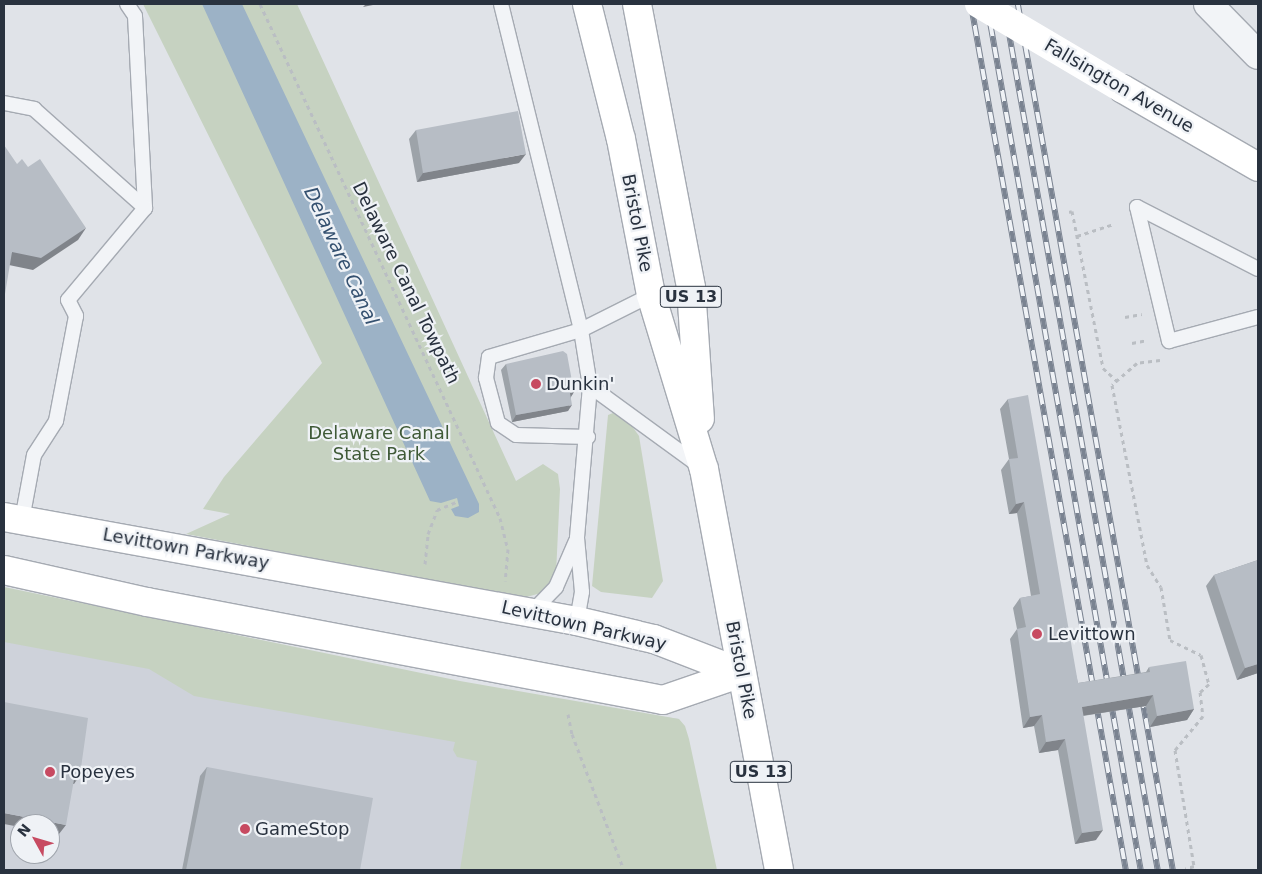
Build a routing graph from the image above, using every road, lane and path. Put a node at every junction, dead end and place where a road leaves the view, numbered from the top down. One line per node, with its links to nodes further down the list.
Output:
1 (128, 4): 11 (lane)
2 (260, 4): 31 (path, Delaware Canal Towpath)
3 (501, 4): 18 (lane)
4 (587, 4): 16 (main road, Bristol Pike / US 13)
5 (637, 4): 25 (main road, Bristol Pike / US 13)
6 (979, 4): 10 (main road, Fallsington Avenue, bridge)
7 (1208, 4): 8 (street)
8 (1258, 55)
9 (4, 103): 11 (lane)
10 (1258, 167)
11 (145, 208): 27 (lane)
12 (1069, 212): 14 (path)
13 (1114, 224): 14 (path)
14 (1077, 236): 22 (path)
15 (1258, 269): 17 (lane)
16 (651, 295): 18 (lane); 25 (main road, Bristol Pike / US 13)
17 (1258, 317)
18 (581, 330): 23 (lane); 24 (lane)
19 (1157, 338): 20 (path)
20 (1132, 343)
21 (1160, 360): 22 (path)
22 (1117, 381): 36 (path)
23 (590, 386): 24 (lane); 25 (lane)
24 (588, 437): 28 (lane)
25 (704, 469): 34 (main road, Bristol Pike / US 13)
26 (458, 501): 29 (path)
27 (13, 518): 32 (main road, Levittown Parkway)
28 (578, 538): 32 (lane); 33 (lane)
29 (425, 564)
30 (4, 570): 34 (main road)
31 (505, 580)
32 (531, 613): 33 (main road, Levittown Parkway)
33 (577, 621): 34 (main road, Levittown Parkway)
34 (742, 673): 38 (main road, Bristol Pike / US 13)
35 (568, 714): 37 (path)
36 (1185, 869)
37 (624, 870)
38 (779, 870)

